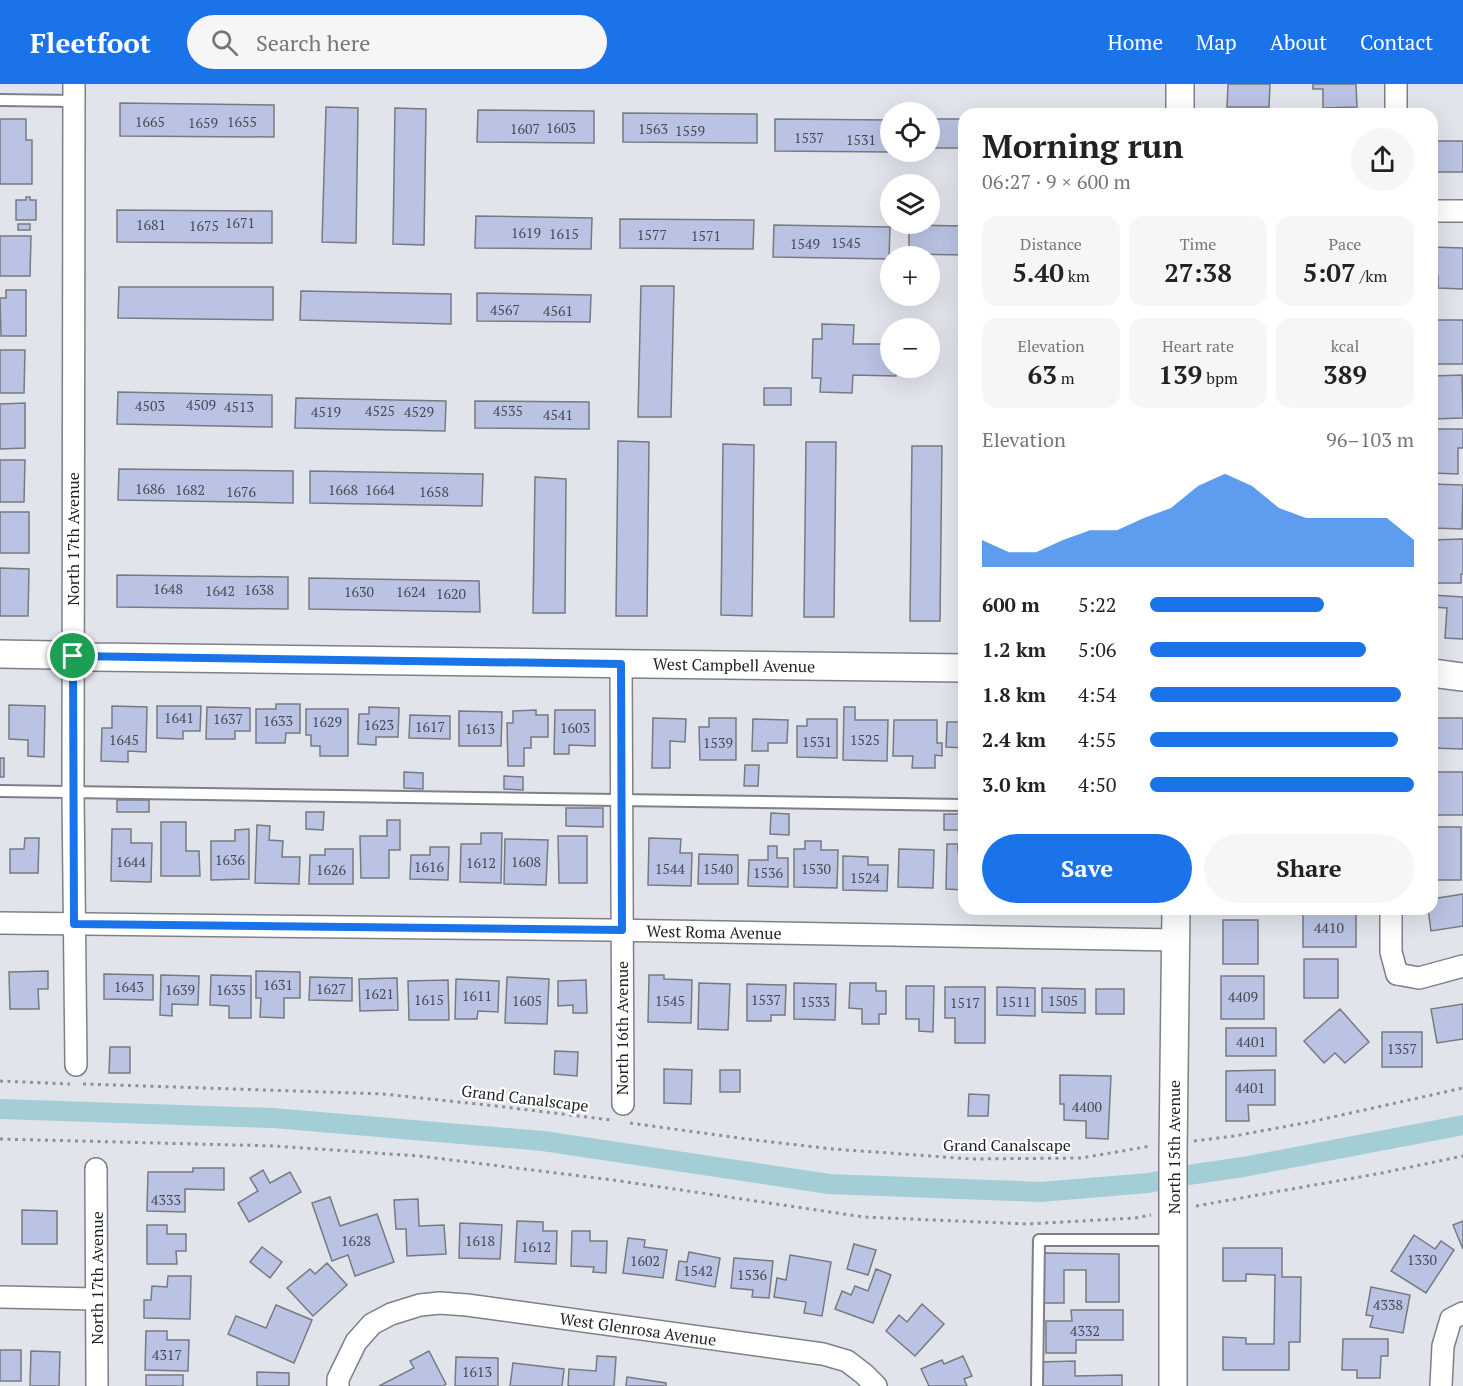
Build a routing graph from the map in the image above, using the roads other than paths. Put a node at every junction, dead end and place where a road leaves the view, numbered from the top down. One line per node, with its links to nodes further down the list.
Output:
1 (1180, 84): 5 (street)
2 (1396, 84): 6 (street)
3 (74, 93): 4 (lane); 10 (street, North 17th Avenue)
4 (0, 100)
5 (1180, 108)
6 (1396, 108)
7 (1438, 211): 8 (street)
8 (1463, 212)
9 (0, 654): 10 (street, West Campbell Avenue)
10 (73, 656): 11 (street, West Campbell Avenue); 16 (street, North 17th Avenue)
11 (621, 664): 12 (street, West Campbell Avenue); 17 (street, North 16th Avenue)
12 (958, 668)
13 (1438, 675): 14 (street)
14 (1463, 677)
15 (0, 791): 16 (lane)
16 (73, 792): 17 (lane); 22 (street, North 17th Avenue)
17 (622, 800): 18 (lane); 23 (street, North 16th Avenue)
18 (958, 805)
19 (1176, 915): 24 (street, North 15th Avenue)
20 (1391, 915): 25 (street)
21 (0, 923): 22 (street, West Roma Avenue)
22 (74, 924): 23 (street, West Roma Avenue); 26 (street, North 17th Avenue)
23 (622, 930): 24 (street, West Roma Avenue); 27 (street, North 16th Avenue)
24 (1175, 940): 29 (street, North 15th Avenue)
25 (1463, 966)
26 (76, 1078)
27 (624, 1116)
28 (96, 1169): 31 (street, North 17th Avenue)
29 (1174, 1240): 36 (lane); 37 (street, North 15th Avenue)
30 (0, 1297): 31 (street)
31 (96, 1299): 33 (street, North 17th Avenue)
32 (1457, 1316): 38 (street)
33 (97, 1386)
34 (338, 1386): 35 (street, West Glenrosa Avenue)
35 (876, 1386)
36 (1037, 1386)
37 (1173, 1386)
38 (1441, 1386)

